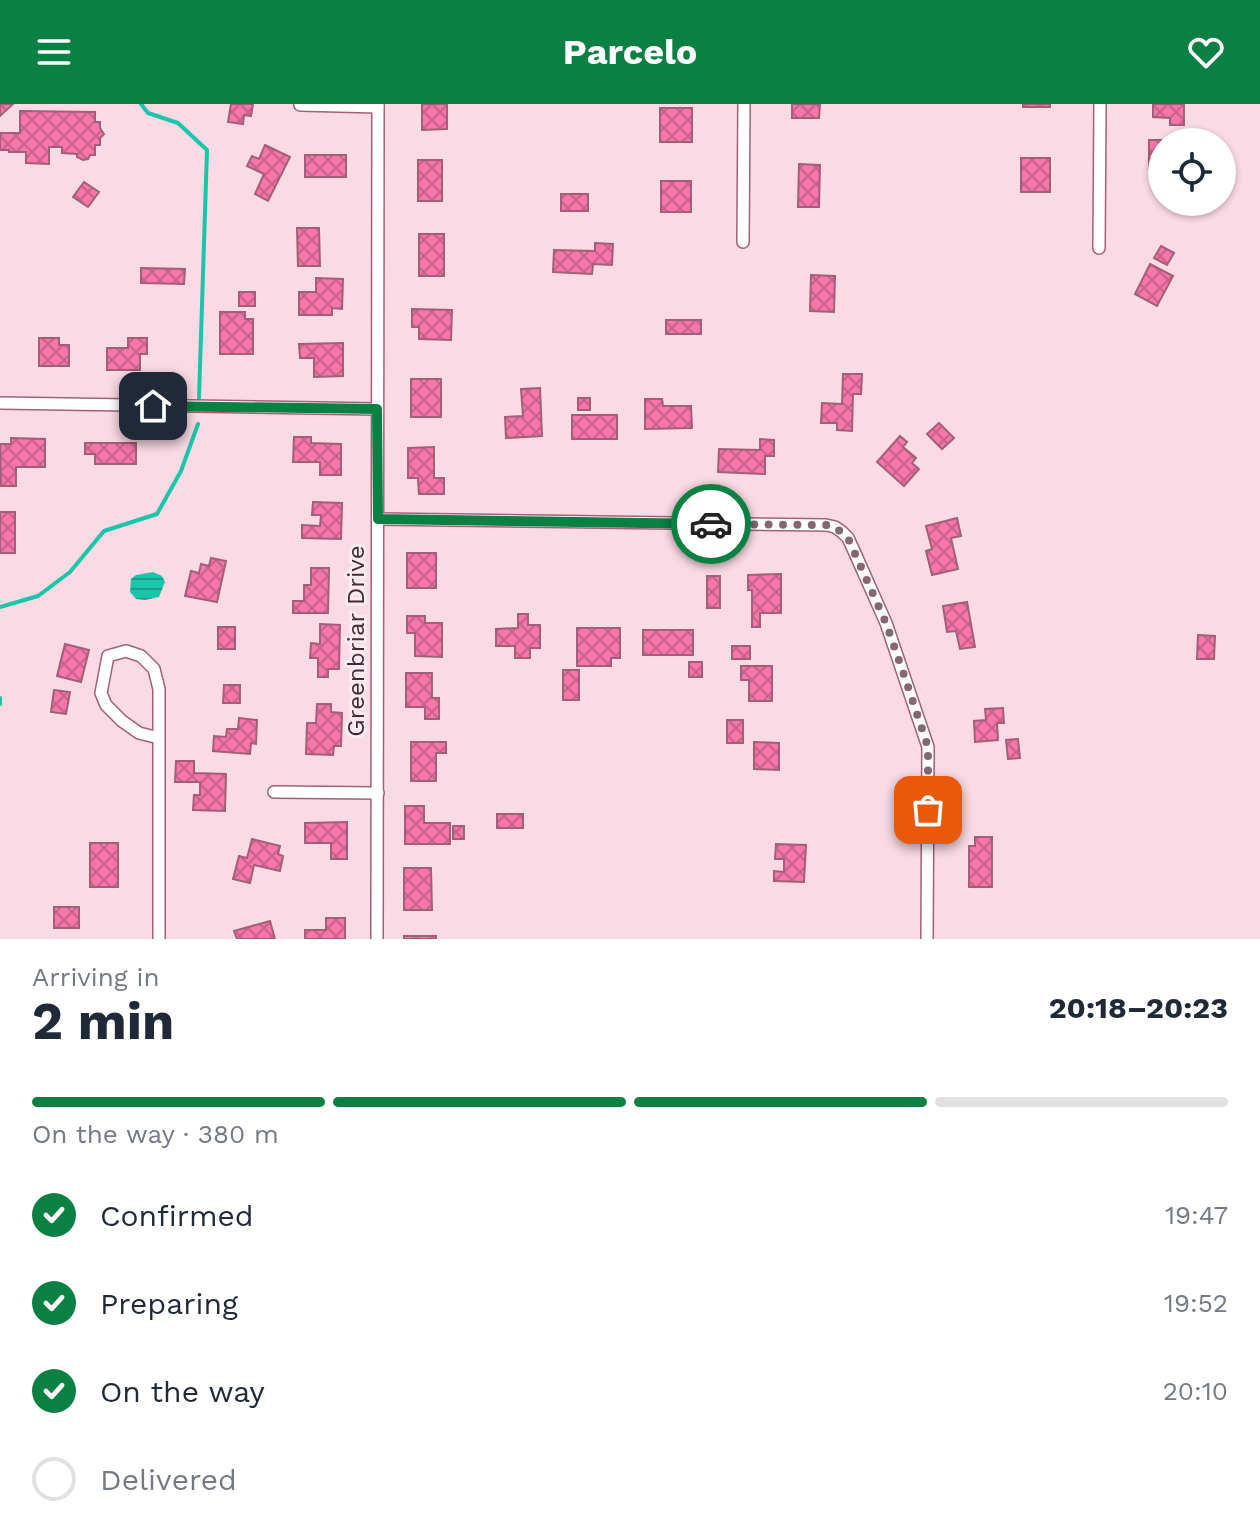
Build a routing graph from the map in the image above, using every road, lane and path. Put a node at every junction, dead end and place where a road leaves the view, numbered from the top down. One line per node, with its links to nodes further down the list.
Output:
1 (744, 104): 5 (street)
2 (1100, 104): 6 (street)
3 (300, 105): 4 (street)
4 (378, 105): 8 (street, Greenbriar Drive)
5 (743, 242)
6 (1099, 248)
7 (0, 403): 8 (street)
8 (377, 409): 9 (street, Greenbriar Drive)
9 (378, 519): 12 (street, Greenbriar Drive); 15 (street)
10 (159, 738): 10 (street); 13 (street)
11 (274, 792): 12 (street)
12 (378, 793): 14 (street, Greenbriar Drive)
13 (159, 939)
14 (377, 939)
15 (927, 939)

